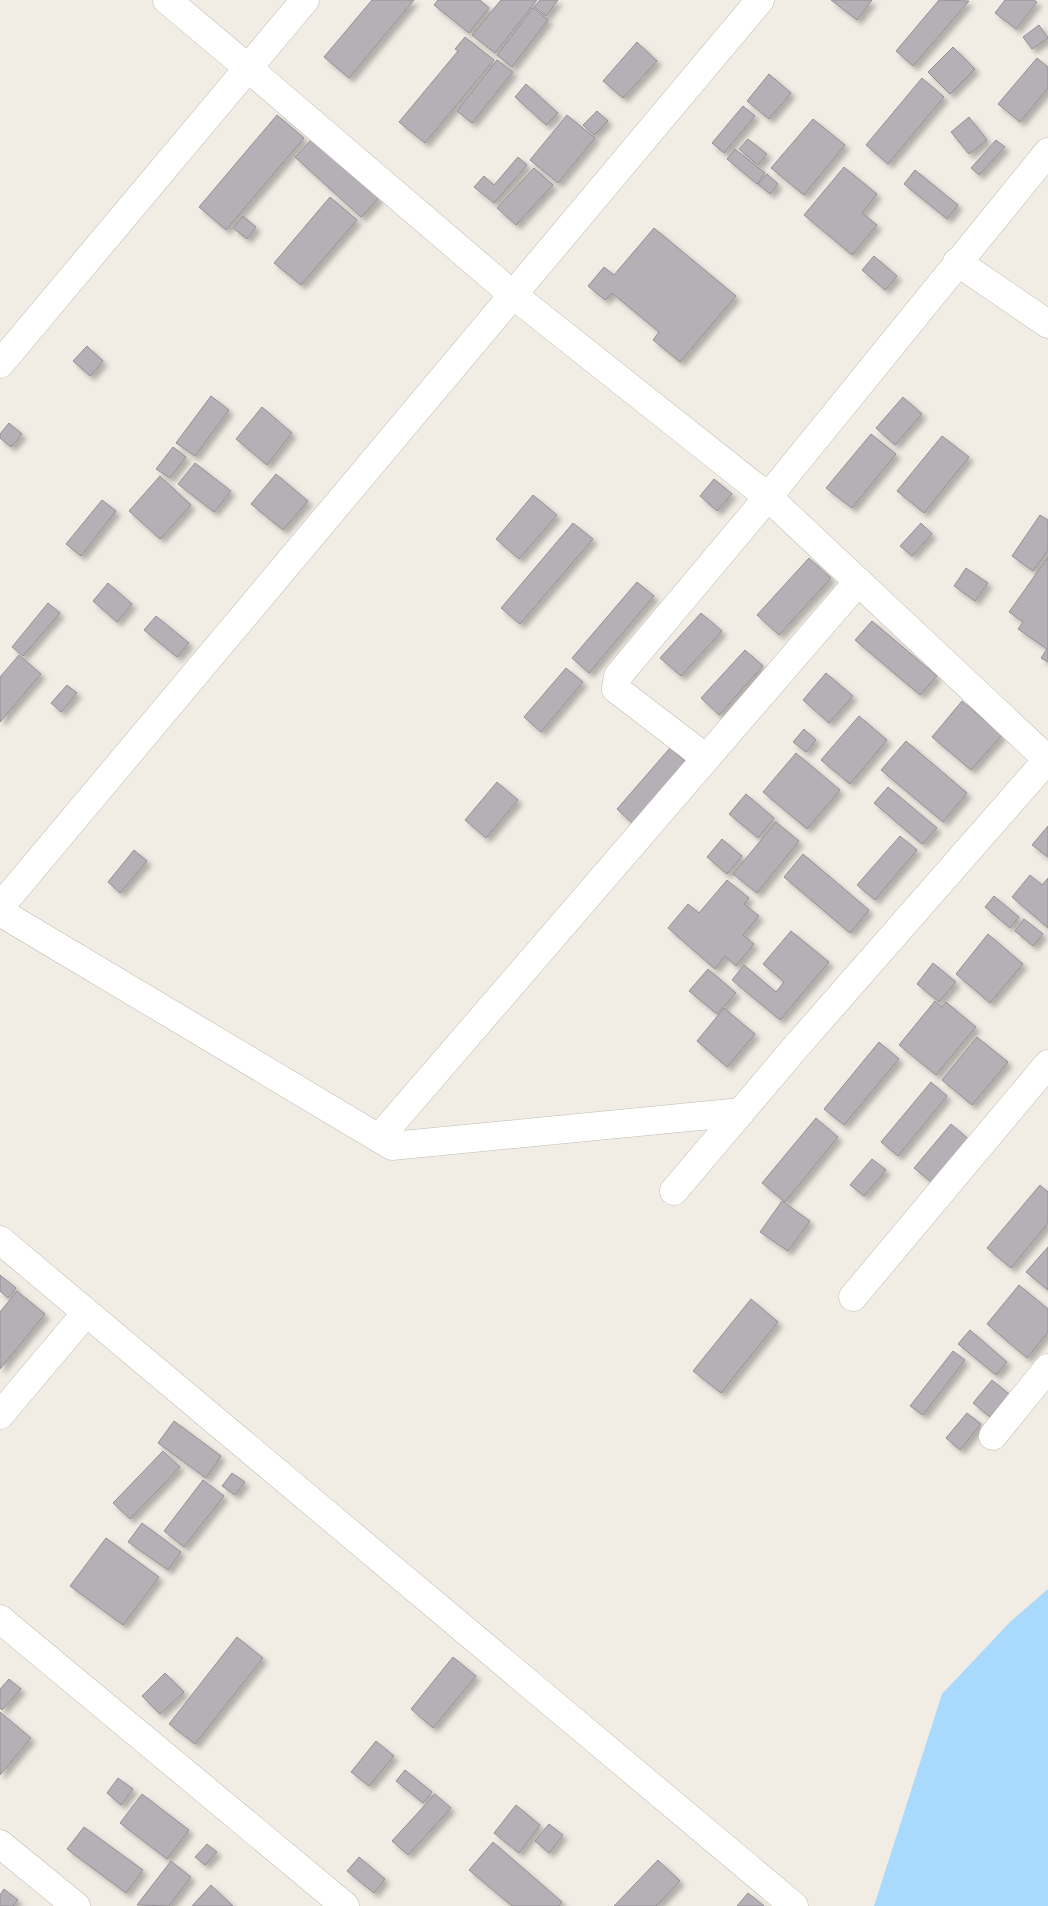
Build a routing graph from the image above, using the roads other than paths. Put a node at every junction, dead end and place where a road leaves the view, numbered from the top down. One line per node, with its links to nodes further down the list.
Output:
1 (167, 0): 4 (street)
2 (306, 0): 4 (street)
3 (760, 0): 7 (street)
4 (248, 68): 7 (street); 9 (street)
5 (1048, 152): 6 (street)
6 (957, 262): 8 (street); 10 (street)
7 (512, 294): 10 (street); 14 (street)
8 (1048, 324)
9 (0, 364)
10 (768, 497): 11 (street); 12 (street)
11 (858, 582): 12 (street); 13 (street)
12 (706, 758): 18 (street)
13 (1048, 759): 17 (street)
14 (0, 907)
15 (0, 912): 18 (street)
16 (1048, 1064): 21 (street)
17 (741, 1112): 18 (street); 19 (street)
18 (379, 1138)
19 (674, 1191)
20 (0, 1240): 22 (street)
21 (853, 1296)
22 (86, 1313): 24 (street); 30 (street)
23 (1048, 1368): 25 (street)
24 (0, 1415)
25 (993, 1436)
26 (0, 1619): 29 (street)
27 (0, 1844): 28 (street)
28 (76, 1906)
29 (345, 1906)
30 (794, 1906)

